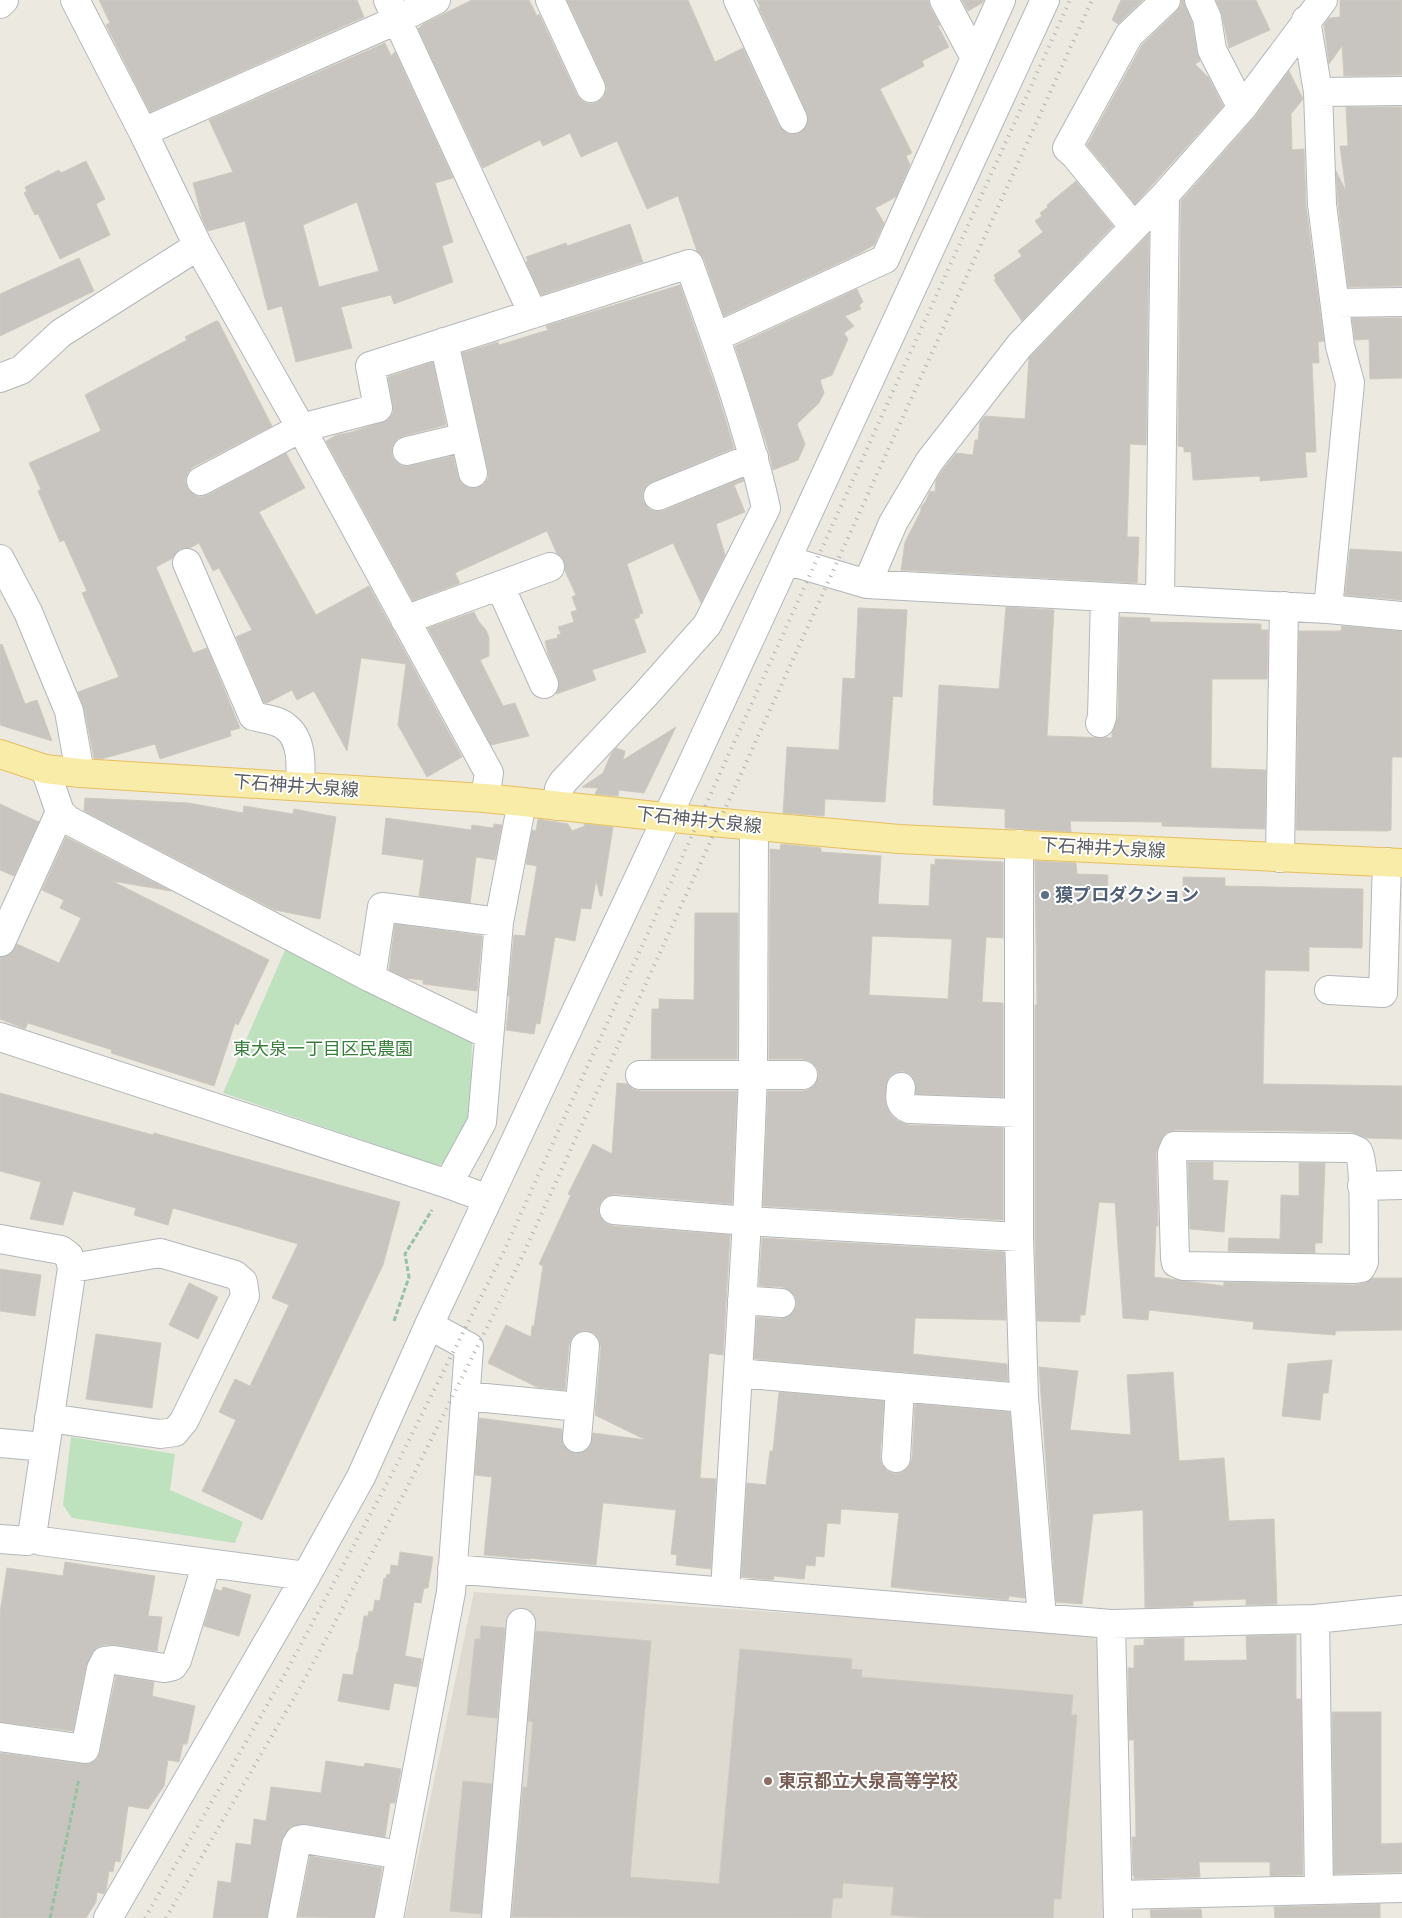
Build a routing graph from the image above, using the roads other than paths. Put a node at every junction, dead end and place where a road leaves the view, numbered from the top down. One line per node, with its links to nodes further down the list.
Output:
1 (4, 0): 11 (street)
2 (76, 0): 20 (street)
3 (436, 0): 12 (street)
4 (550, 0): 15 (street)
5 (738, 0): 19 (street)
6 (944, 0): 14 (street)
7 (1001, 0): 14 (street)
8 (1045, 0): 38 (street)
9 (1166, 0): 22 (street)
10 (1199, 0): 18 (street)
11 (0, 4)
12 (393, 10): 20 (street); 26 (street)
13 (1315, 10): 17 (street); 18 (street)
14 (975, 58): 27 (street)
15 (591, 88)
16 (1402, 91): 17 (street)
17 (1318, 92): 25 (street)
18 (1242, 108): 21 (street)
19 (793, 119)
20 (144, 132): 23 (street)
21 (1165, 195): 22 (street); 44 (street)
22 (1134, 227): 41 (street)
23 (198, 246): 29 (street); 30 (street)
24 (1402, 302): 25 (street)
25 (1336, 303): 46 (street)
26 (533, 314): 27 (street); 28 (street)
27 (716, 337): 33 (street)
28 (444, 342): 30 (street); 31 (street)
29 (0, 378)
30 (300, 428): 35 (street); 48 (street)
31 (465, 437): 32 (street); 34 (street)
32 (407, 451)
33 (754, 457): 36 (street); 57 (street)
34 (473, 473)
35 (201, 481)
36 (658, 496)
37 (0, 559): 53 (street)
38 (786, 560): 41 (street); 59 (street)
39 (187, 564): 54 (street)
40 (550, 567): 42 (street)
41 (867, 584): 43 (street)
42 (500, 586): 48 (street); 49 (street)
43 (1105, 597): 44 (street); 50 (street)
44 (1160, 599): 45 (street)
45 (1284, 606): 46 (street); 62 (street)
46 (1328, 608): 47 (street)
47 (1402, 616)
48 (404, 620): 55 (street)
49 (544, 684)
50 (1100, 723)
51 (0, 754): 52 (main road, 下石神井大泉線)
52 (46, 769): 53 (main road, 下石神井大泉線); 58 (street)
53 (80, 773): 54 (main road, 下石神井大泉線)
54 (300, 786): 55 (main road, 下石神井大泉線)
55 (485, 798): 56 (main road, 下石神井大泉線)
56 (522, 802): 57 (main road, 下石神井大泉線); 64 (street)
57 (558, 806): 59 (main road, 下石神井大泉線)
58 (60, 812): 65 (street); 66 (street)
59 (667, 817): 60 (main road, 下石神井大泉線); 78 (street)
60 (754, 826): 61 (main road, 下石神井大泉線); 72 (street)
61 (1019, 844): 62 (main road, 下石神井大泉線); 74 (street)
62 (1280, 858): 63 (main road, 下石神井大泉線)
63 (1394, 863): 67 (street)
64 (499, 922): 66 (street); 68 (street)
65 (1, 942)
66 (371, 978): 68 (street)
67 (1329, 990)
68 (489, 1036): 75 (street)
69 (0, 1037): 75 (street)
70 (640, 1074): 72 (street)
71 (803, 1075): 72 (street)
72 (753, 1076): 80 (street)
73 (901, 1086): 74 (street)
74 (1019, 1113): 81 (street)
75 (448, 1184): 78 (street)
76 (1362, 1186): 76 (street); 77 (street)
77 (1402, 1186)
78 (488, 1199): 86 (street)
79 (614, 1210): 80 (street)
80 (747, 1221): 81 (street); 84 (street)
81 (1019, 1237): 91 (street)
82 (0, 1240): 83 (street)
83 (72, 1268): 93 (street); 93 (street)
84 (742, 1300): 85 (street); 88 (street)
85 (781, 1303)
86 (429, 1325): 90 (street); 102 (street)
87 (585, 1346): 92 (street)
88 (738, 1373): 89 (street); 103 (street)
89 (900, 1387): 91 (street); 97 (street)
90 (465, 1396): 92 (street); 101 (street)
91 (1024, 1398): 105 (street)
92 (579, 1407): 94 (street)
93 (49, 1418): 96 (street)
94 (577, 1438)
95 (0, 1443): 96 (street)
96 (45, 1447): 98 (street)
97 (896, 1458)
98 (34, 1537): 99 (street); 100 (street)
99 (0, 1539)
100 (207, 1563): 102 (street); 109 (street)
101 (452, 1569): 103 (street); 110 (street)
102 (306, 1576): 114 (street)
103 (725, 1591): 105 (street)
104 (1402, 1610): 106 (street)
105 (1042, 1618): 108 (street)
106 (1314, 1619): 108 (street); 112 (street)
107 (521, 1623): 117 (street)
108 (1112, 1624): 113 (street)
109 (0, 1736)
110 (401, 1855): 115 (street); 116 (street)
111 (1402, 1888): 112 (street)
112 (1319, 1890): 113 (street)
113 (1118, 1907)
114 (108, 1918)
115 (282, 1918)
116 (389, 1918)
117 (496, 1918)

